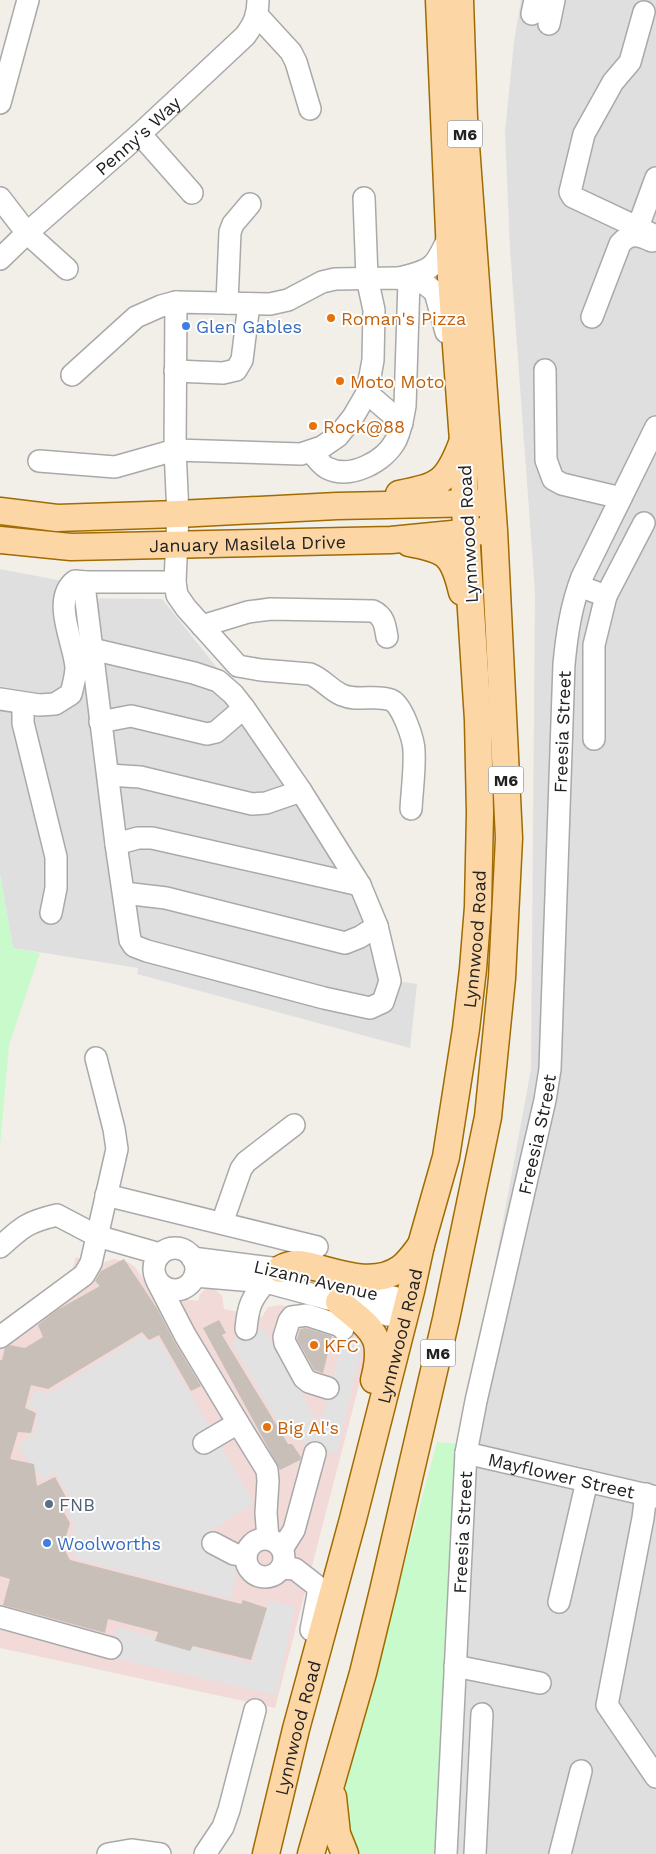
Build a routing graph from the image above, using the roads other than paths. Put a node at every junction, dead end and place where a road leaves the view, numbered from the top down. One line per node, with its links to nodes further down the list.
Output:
1 (28, 0): 8 (street)
2 (439, 0): 18 (main road, Lynnwood Road / M6)
3 (460, 0): 40 (main road, Lynnwood Road / M6)
4 (554, 0): 7 (street)
5 (258, 8): 9 (street); 10 (street, Penny's Way)
6 (644, 12): 16 (street)
7 (539, 13)
8 (0, 103)
9 (310, 110)
10 (140, 134): 12 (street); 17 (street, Penny's Way)
11 (656, 178): 16 (street)
12 (192, 193)
13 (0, 198): 17 (street)
14 (364, 198): 22 (street)
15 (250, 204): 25 (street)
16 (647, 231)
17 (27, 233): 20 (street, Penny's Way); 21 (street)
18 (450, 236): 23 (street); 34 (main road, Lynnwood Road / M6)
19 (656, 244): 27 (street)
20 (0, 259)
21 (67, 268)
22 (368, 278): 23 (street); 26 (street); 31 (street)
23 (403, 280): 32 (street); 34 (street)
24 (176, 302): 25 (street); 29 (street); 30 (street)
25 (227, 303): 26 (street)
26 (249, 304): 29 (street)
27 (592, 317)
28 (545, 370): 38 (street)
29 (176, 372): 35 (street)
30 (72, 375)
31 (367, 393): 32 (street); 36 (street)
32 (402, 423): 36 (street)
33 (656, 427): 38 (street, Freesia Street)
34 (462, 429): 39 (main road, Lynnwood Road / M6); 41 (main road)
35 (175, 450): 36 (street); 37 (street); 43 (street)
36 (311, 452)
37 (39, 461)
38 (621, 498): 52 (street, Freesia Street)
39 (466, 503): 40 (main road, January Masilela Drive); 41 (main road, January Masilela Drive); 46 (main road, Lynnwood Road / M6)
40 (492, 504): 45 (main road, Lynnwood Road / M6)
41 (337, 506): 43 (main road, January Masilela Drive)
42 (0, 511): 43 (main road, January Masilela Drive)
43 (178, 514): 49 (street)
44 (644, 523): 53 (street)
45 (494, 530): 46 (main road, January Masilela Drive); 71 (main road, Lynnwood Road / M6)
46 (466, 532): 48 (main road, January Masilela Drive); 57 (main road, Lynnwood Road / M6)
47 (0, 540): 49 (main road, January Masilela Drive)
48 (391, 540): 49 (main road, January Masilela Drive); 57 (main road)
49 (178, 544): 51 (street)
50 (85, 582): 51 (street); 56 (street); 59 (street)
51 (175, 582): 54 (street)
52 (579, 586): 53 (street); 96 (street, Freesia Street)
53 (606, 596): 62 (street)
54 (202, 626): 55 (street); 65 (street)
55 (387, 637)
56 (92, 649): 60 (street); 61 (street)
57 (474, 654): 78 (main road, Lynnwood Road / M6)
58 (0, 699): 59 (street)
59 (23, 704): 69 (street)
60 (244, 708): 61 (street); 64 (street)
61 (100, 722): 63 (street)
62 (594, 739)
63 (108, 775): 64 (street); 66 (street)
64 (301, 792): 67 (street)
65 (411, 809)
66 (116, 844): 67 (street); 68 (street)
67 (360, 885): 70 (street)
68 (124, 894): 70 (street); 70 (street)
69 (51, 913)
70 (377, 926)
71 (496, 1030): 87 (main road); 91 (main road, Lynnwood Road / M6)
72 (96, 1058): 74 (street)
73 (294, 1125): 75 (street)
74 (106, 1195): 75 (street); 76 (street)
75 (222, 1223): 80 (street)
76 (97, 1236): 77 (street); 79 (street); 90 (street)
77 (121, 1244): 81 (street); 84 (street)
78 (421, 1245): 83 (main road); 87 (main road, Lynnwood Road / M6)
79 (0, 1247)
80 (317, 1247)
81 (160, 1254): 82 (street); 84 (street)
82 (191, 1273): 83 (street, Lizann Avenue); 84 (street); 85 (street, Lizann Avenue); 89 (street)
83 (273, 1275): 85 (street, Lizann Avenue); 85 (street); 86 (street, Lizann Avenue); 87 (street, Lizann Avenue)
84 (156, 1278): 89 (street)
85 (232, 1279)
86 (339, 1302): 87 (street, Lizann Avenue); 99 (main road)
87 (414, 1309): 91 (main road); 99 (main road, Lynnwood Road / M6)
88 (343, 1329): 92 (street)
89 (185, 1335): 93 (street)
90 (0, 1337)
91 (436, 1360): 112 (main road, Lynnwood Road / M6)
92 (328, 1388)
93 (238, 1423): 94 (street); 101 (street)
94 (204, 1444)
95 (315, 1453): 101 (street)
96 (466, 1453): 97 (street, Mayflower Street); 106 (street, Freesia Street)
97 (587, 1481): 98 (street, Mayflower Street); 103 (street)
98 (651, 1495): 111 (street)
99 (353, 1519): 113 (main road, Lynnwood Road / M6)
100 (213, 1543): 102 (street)
101 (278, 1552): 102 (street); 102 (street); 113 (street)
102 (246, 1556)
103 (559, 1602)
104 (0, 1617): 105 (street)
105 (111, 1648)
106 (455, 1666): 107 (street); 120 (street, Freesia Street)
107 (540, 1683)
108 (255, 1710): 116 (street)
109 (482, 1714): 121 (street)
110 (581, 1771): 122 (street)
111 (656, 1777)
112 (332, 1779): 118 (main road, Lynnwood Road / M6); 119 (main road)
113 (281, 1794): 117 (main road, Lynnwood Road / M6)
114 (108, 1854): 115 (street)
115 (160, 1854)
116 (205, 1854)
117 (266, 1854)
118 (311, 1854)
119 (345, 1854)
120 (446, 1854)
121 (475, 1854)
122 (560, 1854)

